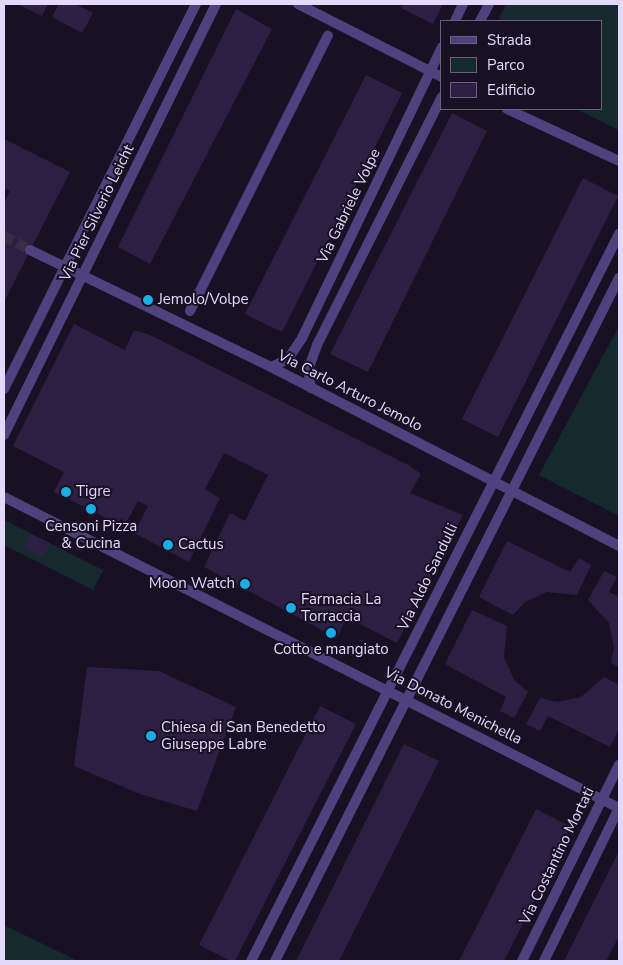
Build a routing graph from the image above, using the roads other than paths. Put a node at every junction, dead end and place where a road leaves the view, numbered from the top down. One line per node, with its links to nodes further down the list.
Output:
1 (196, 4): 17 (street, Via Pier Silverio Leicht)
2 (216, 4): 18 (street, Via Pier Silverio Leicht)
3 (298, 4): 10 (street)
4 (463, 4): 6 (street)
5 (489, 4): 7 (street)
6 (455, 20)
7 (481, 20)
8 (328, 36): 20 (street)
9 (440, 51): 10 (street, Via Gabriele Volpe)
10 (430, 70): 11 (street); 21 (street, Via Gabriele Volpe)
11 (440, 76)
12 (440, 101): 22 (street)
13 (509, 110): 14 (street)
14 (619, 161)
15 (619, 234): 25 (street, Via Aldo Sandulli)
16 (30, 250): 17 (street, Via Carlo Arturo Jemolo)
17 (66, 265): 18 (street, Via Carlo Arturo Jemolo); 23 (street, Via Pier Silverio Leicht)
18 (83, 274): 21 (street, Via Carlo Arturo Jemolo); 24 (street, Via Pier Silverio Leicht)
19 (619, 278): 26 (street)
20 (190, 311)
21 (271, 366): 22 (street, Via Carlo Arturo Jemolo)
22 (311, 388): 25 (street, Via Carlo Arturo Jemolo)
23 (4, 389)
24 (4, 435)
25 (492, 482): 26 (street, Via Carlo Arturo Jemolo); 29 (street, Via Aldo Sandulli)
26 (512, 492): 28 (street, Via Carlo Arturo Jemolo); 30 (street)
27 (4, 497): 29 (street, Via Donato Menichella)
28 (619, 546)
29 (389, 692): 30 (street, Via Donato Menichella); 34 (street, Via Aldo Sandulli)
30 (406, 700): 32 (street, Via Donato Menichella); 35 (street)
31 (619, 765): 32 (street, Via Costantino Mortati)
32 (602, 800): 33 (street, Via Donato Menichella); 36 (street, Via Costantino Mortati)
33 (619, 808): 37 (street)
34 (251, 961)
35 (275, 961)
36 (522, 961)
37 (544, 961)

